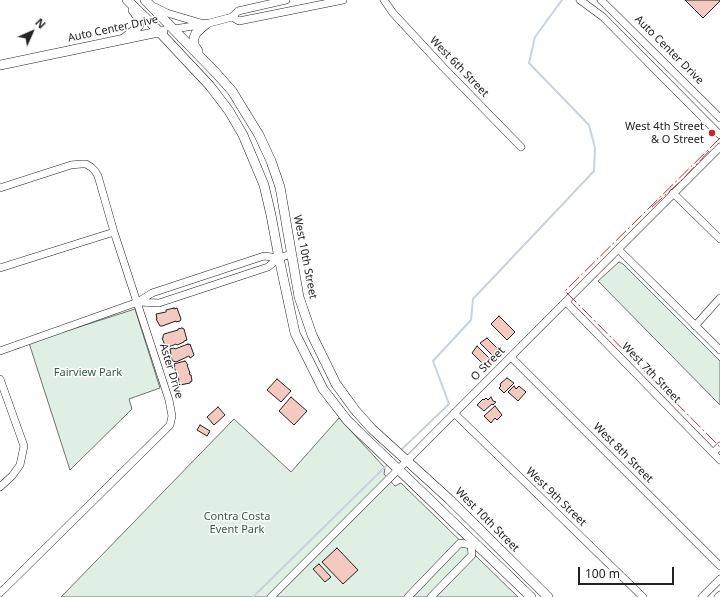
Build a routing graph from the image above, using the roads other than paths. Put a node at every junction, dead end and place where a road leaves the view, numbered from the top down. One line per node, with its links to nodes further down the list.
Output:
1 (126, 0): 11 (main road); 12 (main road)
2 (145, 0): 9 (street); 10 (main road, West 10th Street)
3 (286, 0): 8 (street, Auto Center Drive)
4 (343, 0): 8 (street, Auto Center Drive)
5 (384, 0): 17 (street, West 6th Street)
6 (601, 0): 15 (street, Auto Center Drive)
7 (582, 1): 16 (street)
8 (232, 17): 9 (street, Auto Center Drive)
9 (205, 24): 10 (street, Auto Center Drive); 13 (main road)
10 (174, 29): 11 (main road, Auto Center Drive); 13 (main road, West 10th Street)
11 (159, 31): 12 (main road, Auto Center Drive); 25 (main road)
12 (123, 40): 14 (main road, Auto Center Drive)
13 (203, 60): 24 (main road, West 10th Street)
14 (0, 65)
15 (720, 118)
16 (720, 135)
17 (521, 147)
18 (720, 147): 20 (street, O Street)
19 (0, 188): 21 (street, Aster Drive)
20 (673, 192): 22 (street); 23 (street, O Street)
21 (114, 232): 26 (street); 28 (street, Aster Drive)
22 (720, 239)
23 (618, 249): 29 (street, O Street); 30 (street)
24 (291, 254): 25 (street); 39 (main road, West 10th Street)
25 (279, 258): 28 (street); 28 (street); 40 (main road)
26 (0, 268)
27 (720, 298): 30 (street)
28 (138, 302): 32 (street); 46 (street, Aster Drive)
29 (566, 302): 33 (street, O Street); 37 (street, West 7th Street)
30 (695, 326): 31 (street)
31 (720, 350)
32 (0, 351)
33 (511, 357): 35 (street, O Street); 44 (street, West 8th Street)
34 (0, 379): 41 (street)
35 (454, 413): 39 (street, O Street); 52 (street, West 9th Street)
36 (720, 446): 37 (street)
37 (713, 453): 38 (street, West 7th Street)
38 (720, 460)
39 (408, 461): 40 (street, O Street); 42 (main road, West 10th Street)
40 (399, 470): 43 (main road); 47 (street, O Street)
41 (0, 487)
42 (483, 532): 43 (street); 51 (main road, West 10th Street)
43 (472, 544): 48 (street); 49 (street); 50 (main road)
44 (720, 566)
45 (720, 579): 53 (street)
46 (0, 593)
47 (271, 597)
48 (408, 597)
49 (431, 597)
50 (531, 597)
51 (548, 597)
52 (642, 597)
53 (702, 597)

